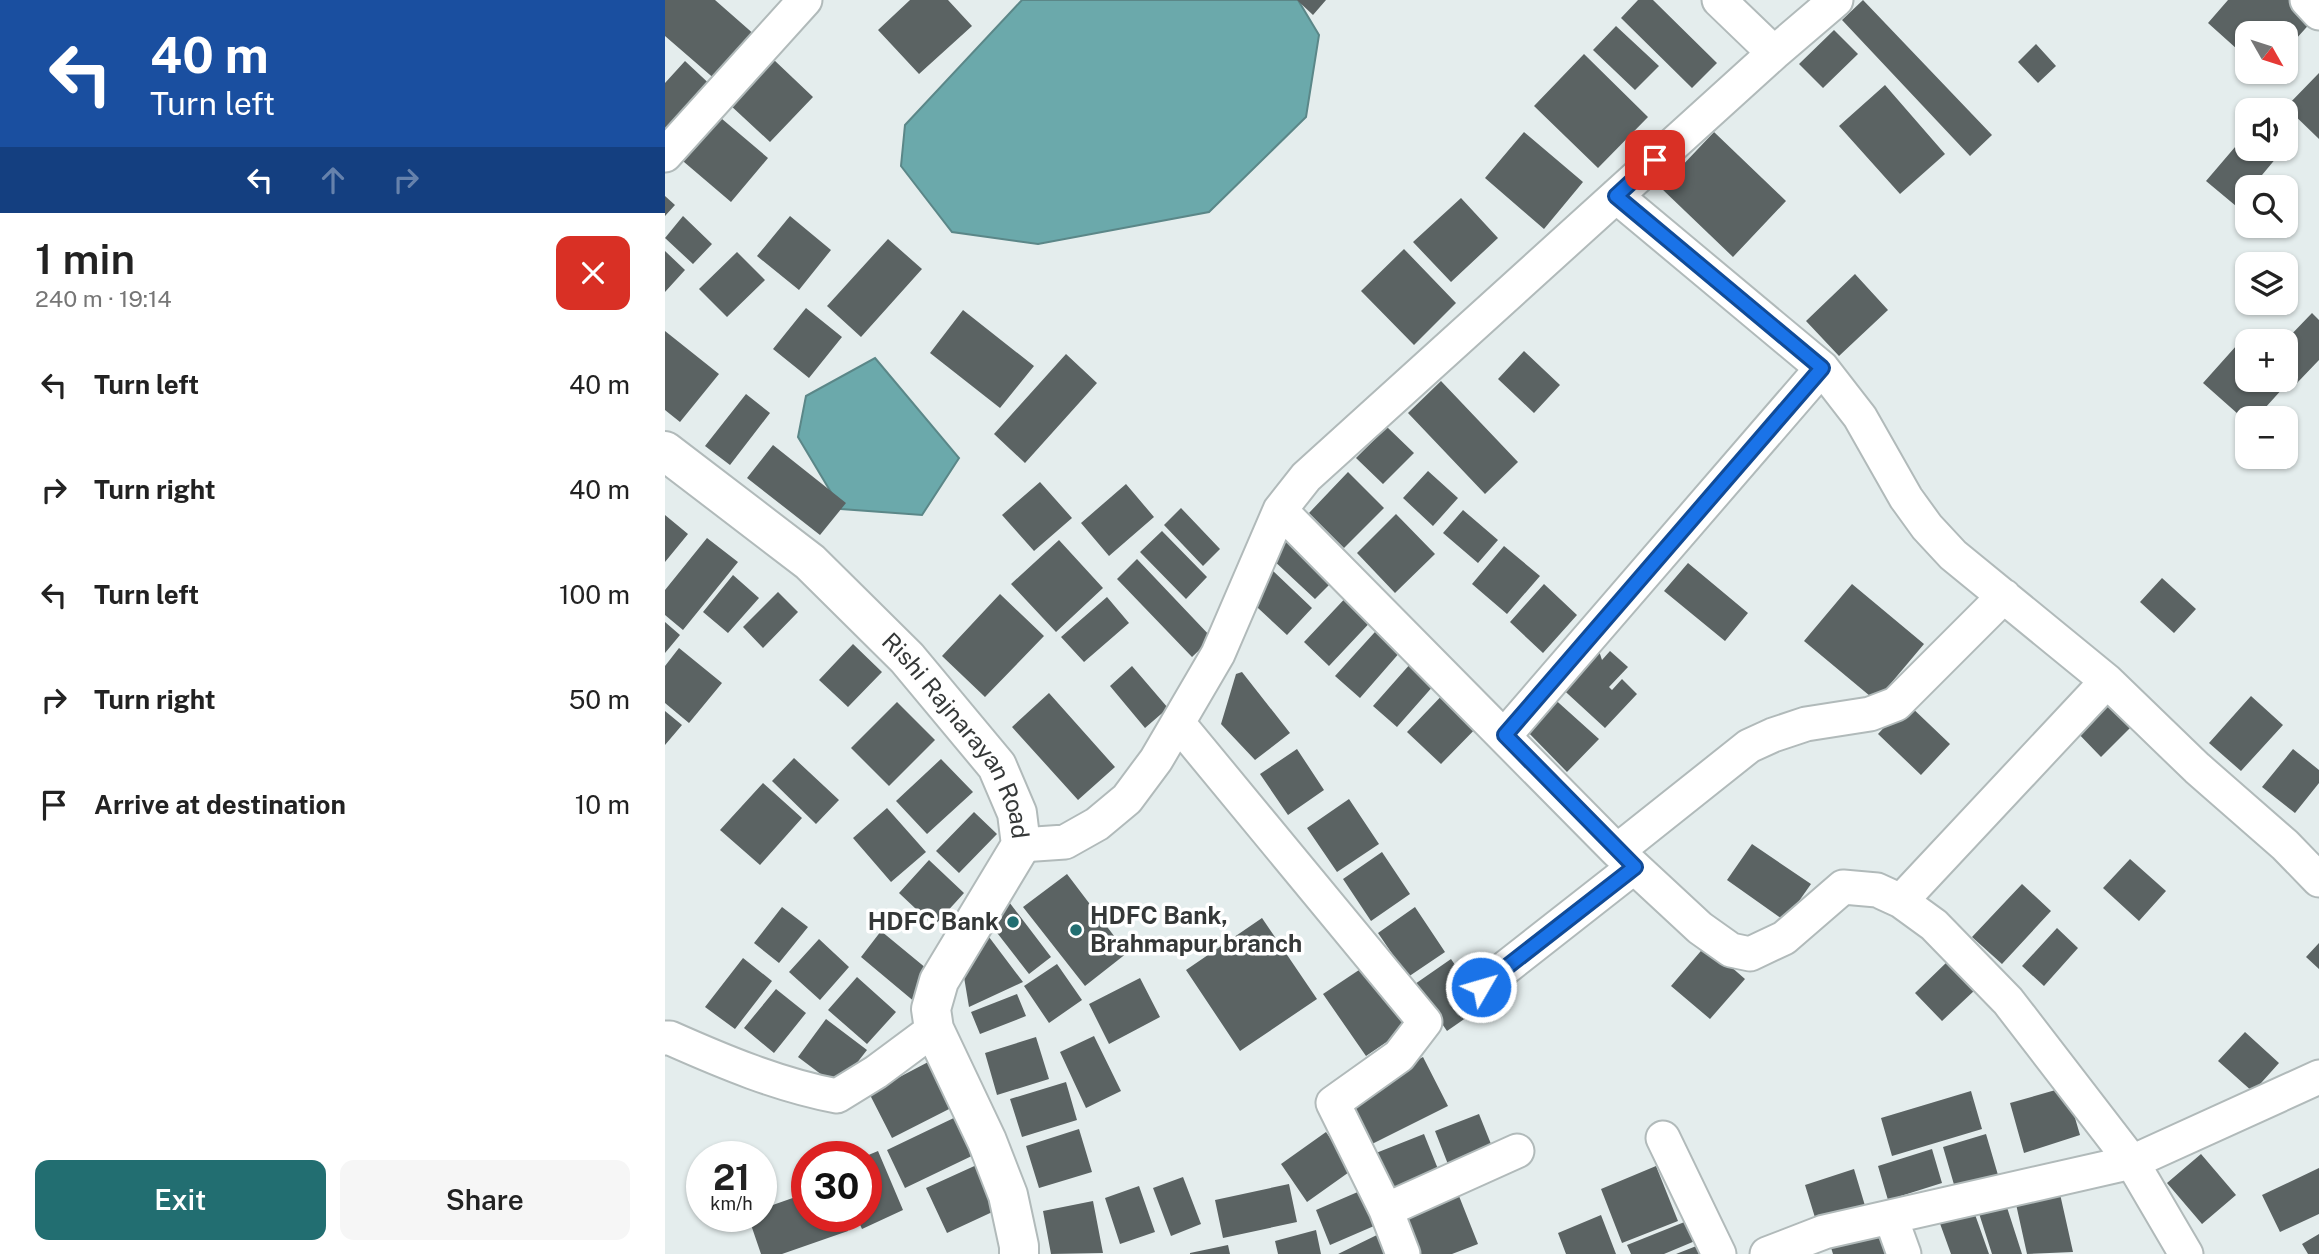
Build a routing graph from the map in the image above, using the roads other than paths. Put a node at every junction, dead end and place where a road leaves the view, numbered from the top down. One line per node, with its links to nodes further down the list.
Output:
1 (805, 0): 7 (street)
2 (1719, 0): 6 (street)
3 (1836, 0): 6 (street)
4 (2307, 0): 5 (street)
5 (2319, 13)
6 (1774, 53): 8 (street)
7 (665, 155)
8 (1616, 196): 9 (street); 11 (street)
9 (1822, 368): 12 (street); 15 (street)
10 (665, 451): 16 (main road, Rishi Rajnarayan Road)
11 (1280, 510): 14 (street); 15 (street)
12 (2004, 596): 13 (street); 17 (street)
13 (2107, 681): 18 (street); 19 (street)
14 (1178, 723): 16 (street); 27 (street)
15 (1505, 735): 17 (street)
16 (1021, 845): 21 (main road, Rishi Rajnarayan Road)
17 (1626, 859): 19 (street); 20 (street)
18 (2319, 880)
19 (1901, 901): 26 (street)
20 (1481, 987)
21 (934, 1029): 22 (street); 30 (main road, Rishi Rajnarayan Road)
22 (665, 1038)
23 (2319, 1077): 26 (street)
24 (1663, 1138): 32 (street)
25 (1517, 1151): 27 (street)
26 (2132, 1162): 28 (street); 35 (street)
27 (1386, 1210): 31 (street)
28 (1891, 1218): 29 (street); 34 (street)
29 (1821, 1244): 33 (street)
30 (1019, 1254)
31 (1403, 1254)
32 (1719, 1254)
33 (1767, 1254)
34 (1904, 1254)
35 (2186, 1254)

